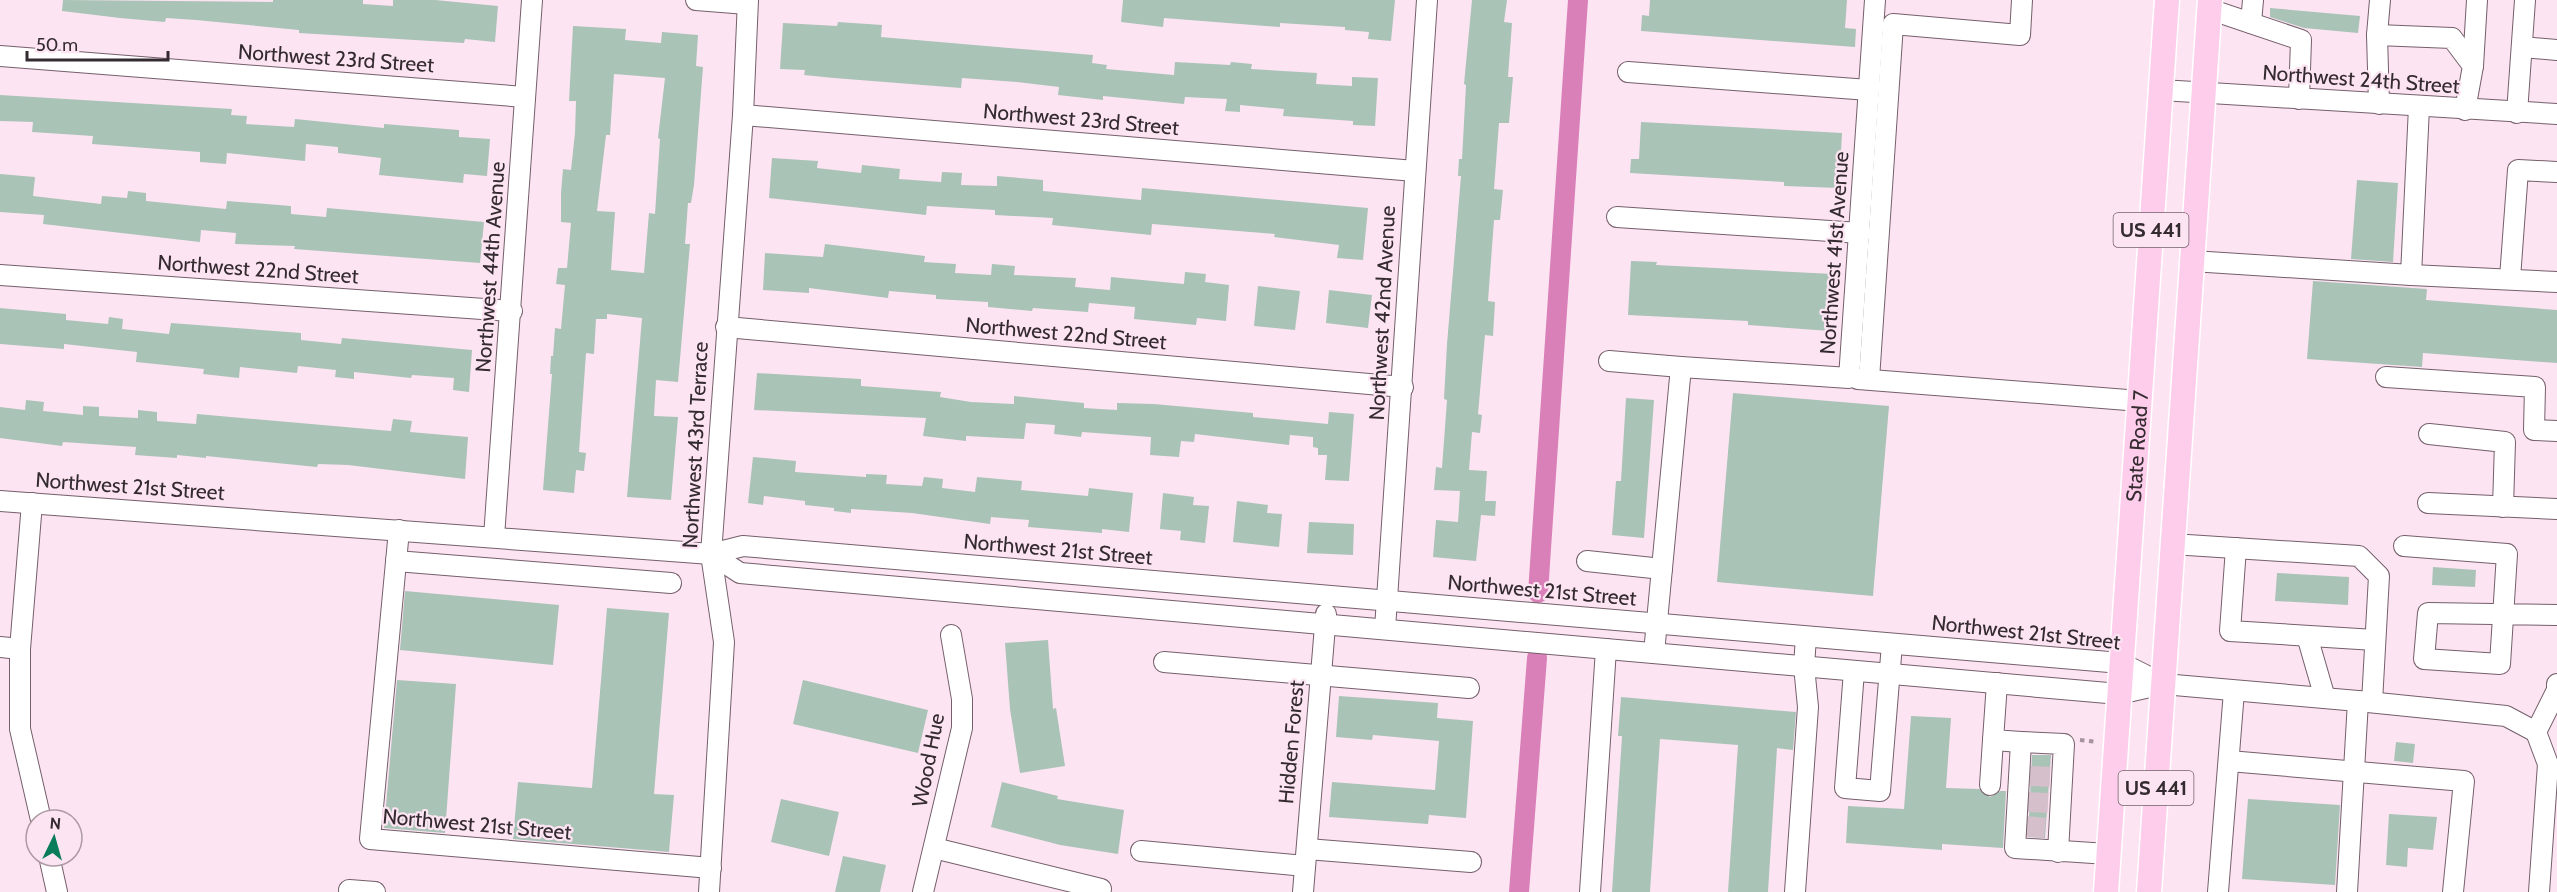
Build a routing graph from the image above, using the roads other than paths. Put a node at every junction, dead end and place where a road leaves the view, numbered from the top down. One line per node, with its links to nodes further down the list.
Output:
1 (532, 0): 23 (street, Northwest 44th Avenue)
2 (696, 0): 11 (street)
3 (1427, 0): 31 (street, Northwest 42nd Avenue)
4 (1875, 0): 20 (street, Northwest 41st Avenue)
5 (2022, 0): 46 (street)
6 (2167, 0): 21 (main road, State Road 7 / US 441)
7 (2253, 0): 13 (street)
8 (2380, 0): 14 (street)
9 (2477, 0): 18 (street)
10 (2525, 0): 15 (street)
11 (748, 2): 30 (street, Northwest 43rd Terrace)
12 (2209, 4): 13 (street); 22 (main road, State Road 7 / US 441)
13 (2251, 23): 24 (street)
14 (2377, 35): 18 (street); 25 (street)
15 (2522, 48): 16 (street); 28 (street)
16 (2557, 50)
17 (0, 56): 23 (street, Northwest 23rd Street)
18 (2473, 66): 27 (street)
19 (1628, 72): 20 (street)
20 (1869, 90): 34 (street, Northwest 41st Avenue)
21 (2161, 90): 22 (street, Northwest 24th Street); 48 (main road, State Road 7 / US 441)
22 (2204, 93): 24 (street, Northwest 24th Street); 35 (main road, State Road 7 / US 441)
23 (525, 97): 40 (street, Northwest 44th Avenue)
24 (2299, 99): 25 (street, Northwest 24th Street)
25 (2379, 104): 26 (street, Northwest 24th Street)
26 (2420, 107): 27 (street, Northwest 24th Street); 36 (street)
27 (2466, 110): 28 (street, Northwest 24th Street)
28 (2517, 113): 29 (street, Northwest 24th Street)
29 (2557, 114)
30 (743, 115): 31 (street, Northwest 23rd Street); 41 (street, Northwest 43rd Terrace)
31 (1415, 171): 47 (street, Northwest 42nd Avenue)
32 (2557, 172): 38 (street)
33 (1617, 217): 34 (street)
34 (1860, 233): 45 (street, Northwest 41st Avenue)
35 (2192, 261): 36 (street); 58 (main road, State Road 7 / US 441)
36 (2411, 275): 38 (street)
37 (0, 276): 40 (street, Northwest 22nd Street)
38 (2510, 278): 39 (street)
39 (2557, 282)
40 (512, 311): 57 (street, Northwest 44th Avenue)
41 (726, 327): 47 (street, Northwest 22nd Street); 61 (street, Northwest 43rd Terrace)
42 (1609, 362): 43 (street, Northwest 41st Avenue)
43 (1681, 367): 45 (street, Northwest 41st Avenue); 64 (street)
44 (2386, 377): 49 (street)
45 (1849, 378): 46 (street)
46 (1869, 379): 48 (street)
47 (1403, 387): 67 (street, Northwest 42nd Avenue)
48 (2140, 401): 83 (main road, State Road 7 / US 441)
49 (2557, 431)
50 (2429, 434): 54 (street)
51 (0, 501): 52 (street, Northwest 21st Street)
52 (32, 503): 56 (street, Northwest 21st Street); 80 (street)
53 (2428, 503): 54 (street)
54 (2503, 507): 55 (street)
55 (2557, 509)
56 (399, 530): 57 (street, Northwest 21st Street); 62 (street, Northwest 21st Street)
57 (494, 537): 61 (street, Northwest 21st Street)
58 (2172, 544): 60 (street); 89 (main road, State Road 7 / US 441)
59 (2404, 546): 68 (street)
60 (2236, 548): 74 (street); 76 (street)
61 (711, 554): 66 (street, Northwest 21st Street); 70 (street, Northwest 21st Street); 111 (street, Northwest 43rd Terrace)
62 (396, 561): 65 (street); 111 (street, Northwest 21st Street)
63 (1587, 561): 64 (street)
64 (1662, 569): 71 (street)
65 (671, 584)
66 (1328, 596): 67 (street, Northwest 21st Street); 70 (street, Hidden Forest)
67 (1387, 601): 71 (street, Northwest 21st Street); 72 (street, Northwest 42nd Avenue)
68 (2503, 612): 68 (street); 69 (street)
69 (2557, 615)
70 (1325, 624): 72 (street, Northwest 21st Street); 87 (street, Hidden Forest)
71 (1657, 624): 75 (street, Northwest 21st Street); 81 (street)
72 (1385, 630): 79 (street, Northwest 21st Street)
73 (951, 635): 104 (street, Wood Hue)
74 (2307, 636): 76 (street); 94 (street)
75 (1806, 637): 77 (street, Northwest 21st Street); 84 (street)
76 (2375, 640): 95 (street)
77 (1892, 644): 83 (street, Northwest 21st Street); 86 (street)
78 (0, 647): 80 (street)
79 (1606, 649): 81 (street, Northwest 21st Street); 119 (street)
80 (20, 650): 103 (street)
81 (1654, 653): 84 (street, Northwest 21st Street)
82 (1164, 662): 87 (street)
83 (2121, 663): 89 (street, Northwest 21st Street); 93 (main road, State Road 7 / US 441)
84 (1804, 666): 85 (street, Northwest 21st Street); 120 (street)
85 (1854, 670): 86 (street, Northwest 21st Street); 86 (street)
86 (1890, 674): 88 (street, Northwest 21st Street)
87 (1321, 676): 91 (street); 108 (street, Hidden Forest)
88 (1997, 683): 93 (street, Northwest 21st Street); 97 (street)
89 (2163, 684): 92 (street); 93 (street, Northwest 21st Street); 122 (main road, State Road 7 / US 441)
90 (2557, 684): 96 (street)
91 (1469, 688)
92 (2234, 691): 94 (street); 99 (street)
93 (2119, 694): 107 (main road, State Road 7 / US 441)
94 (2325, 698): 95 (street)
95 (2365, 702): 96 (street); 101 (street)
96 (2536, 732): 100 (street)
97 (1993, 740): 98 (street); 102 (street)
98 (2021, 742): 106 (street); 106 (street)
99 (2229, 761): 101 (street); 123 (street)
100 (2553, 764): 126 (street)
101 (2353, 771): 124 (street); 125 (street)
102 (1990, 785)
103 (38, 808)
104 (934, 848): 112 (street); 117 (street, Wood Hue)
105 (1141, 851): 108 (street)
106 (2058, 852): 107 (street)
107 (2109, 854): 121 (main road, State Road 7 / US 441)
108 (1306, 857): 109 (street); 118 (street, Hidden Forest)
109 (1471, 862)
110 (52, 868): 114 (street)
111 (711, 868): 116 (street, Northwest 43rd Terrace)
112 (1101, 889)
113 (349, 890): 115 (street)
114 (57, 892)
115 (375, 892)
116 (709, 892)
117 (924, 892)
118 (1303, 892)
119 (1590, 892)
120 (1795, 892)
121 (2106, 892)
122 (2149, 892)
123 (2218, 892)
124 (2347, 892)
125 (2453, 892)
126 (2539, 892)

